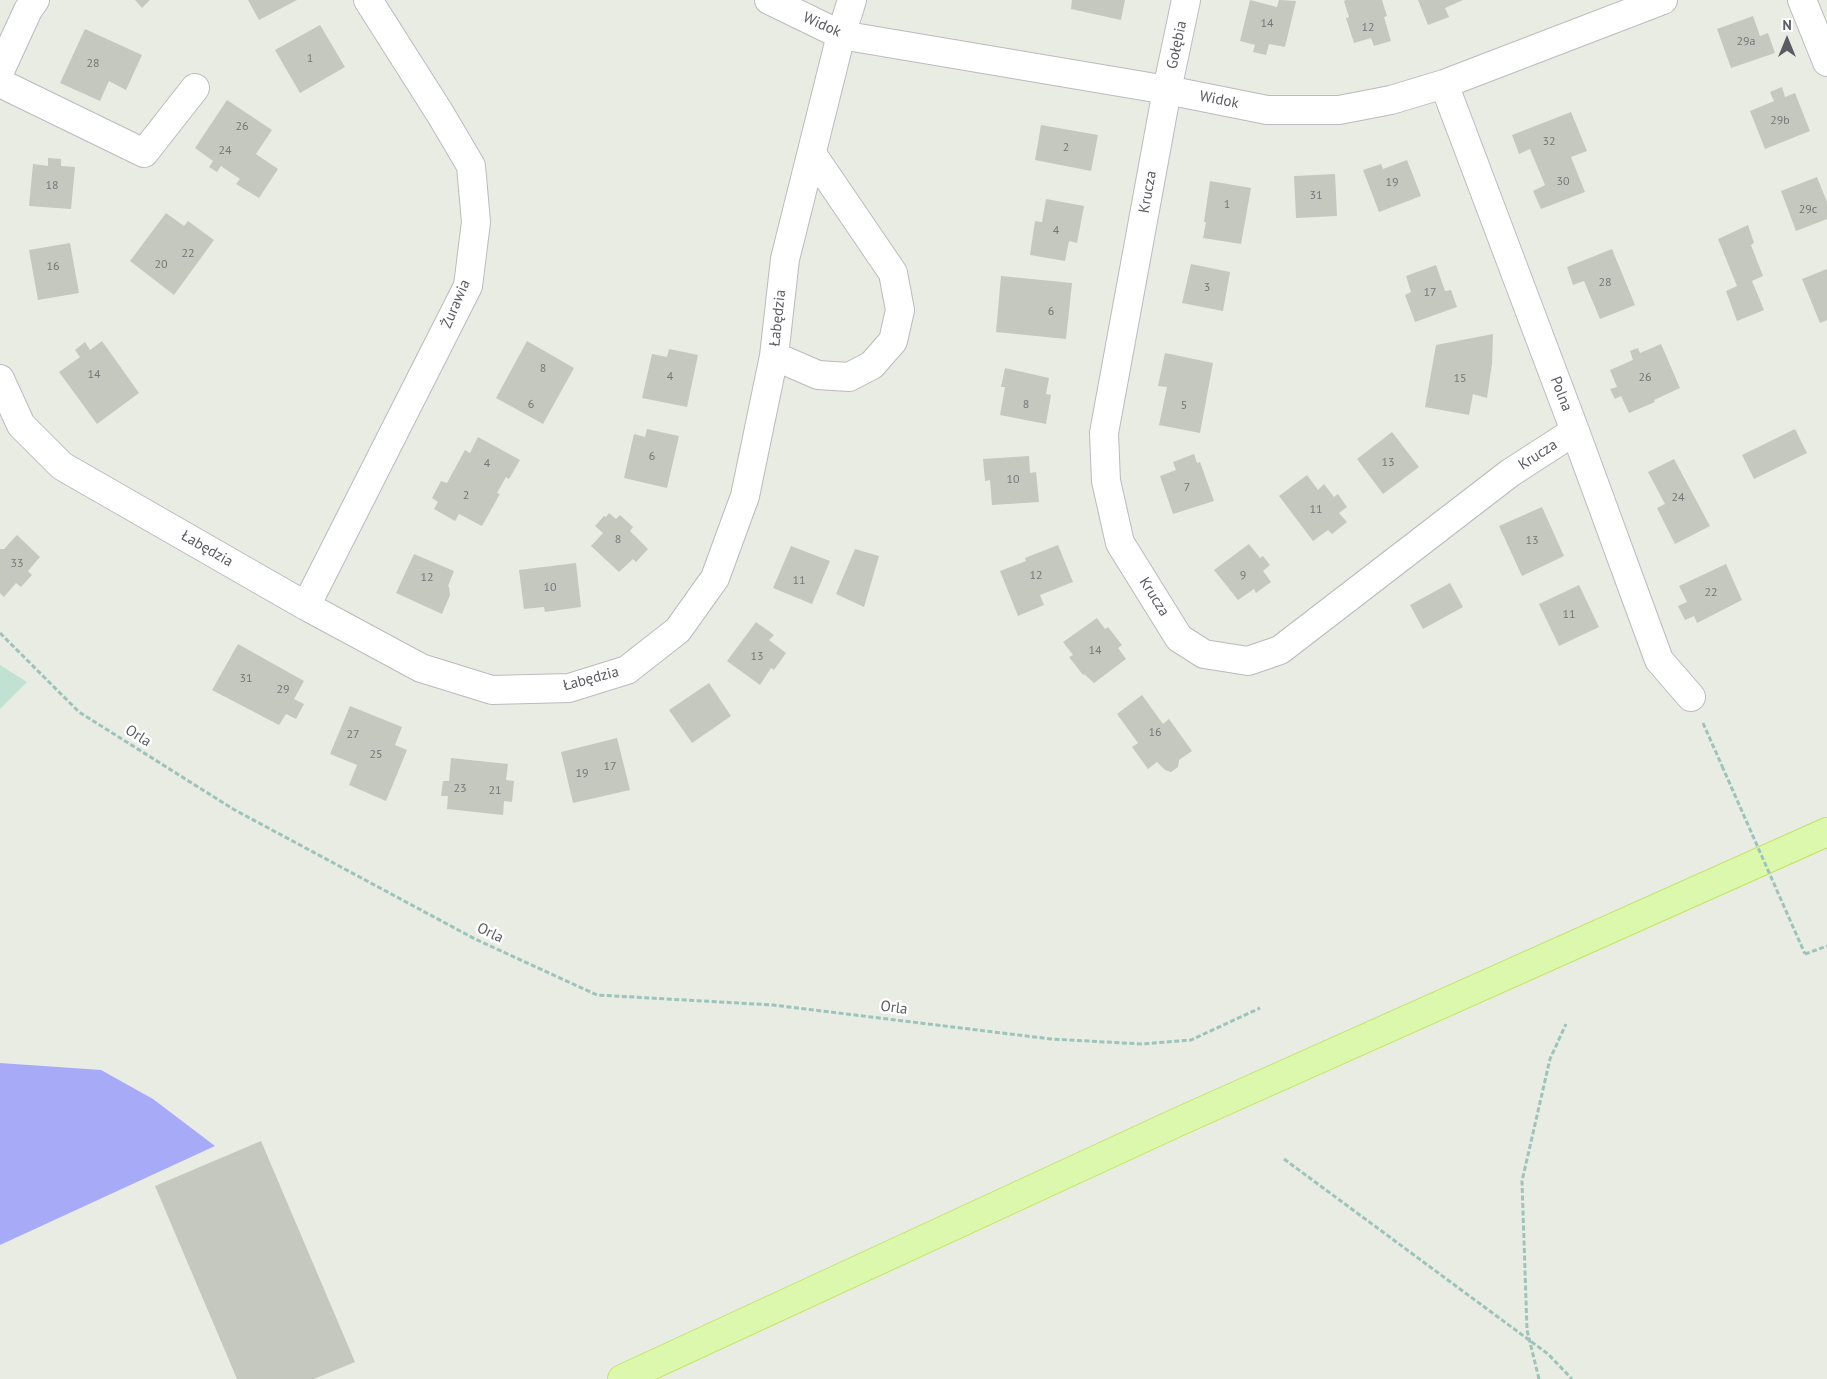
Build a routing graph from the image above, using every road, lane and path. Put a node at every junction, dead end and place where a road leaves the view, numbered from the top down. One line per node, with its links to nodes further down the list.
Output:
1 (35, 0): 10 (street)
2 (368, 0): 19 (street, Żurawia)
3 (769, 0): 8 (street, Widok)
4 (852, 0): 8 (street, Łabędzia)
5 (1186, 0): 14 (street, Gołębia)
6 (1663, 0): 12 (street, Widok)
7 (1802, 0): 9 (street)
8 (841, 35): 14 (street, Widok); 15 (street, Łabędzia)
9 (1827, 62)
10 (0, 71)
11 (0, 83): 13 (street)
12 (1444, 84): 14 (street, Widok); 18 (street, Polna)
13 (195, 88)
14 (1167, 90): 18 (street, Krucza)
15 (812, 154): 16 (street, Łabędzia); 16 (street)
16 (774, 356): 19 (street, Łabędzia)
17 (0, 379): 19 (street, Łabędzia)
18 (1575, 431): 21 (street, Polna)
19 (306, 606)
20 (0, 633): 24 (path, Orla)
21 (1692, 697): 23 (path, bridge)
22 (1827, 832): 28 (main road)
23 (1827, 946)
24 (1260, 1008)
25 (1566, 1024): 27 (path)
26 (1284, 1159): 27 (path)
27 (1530, 1341): 29 (path); 30 (path)
28 (622, 1379)
29 (1538, 1379)
30 (1572, 1379)

